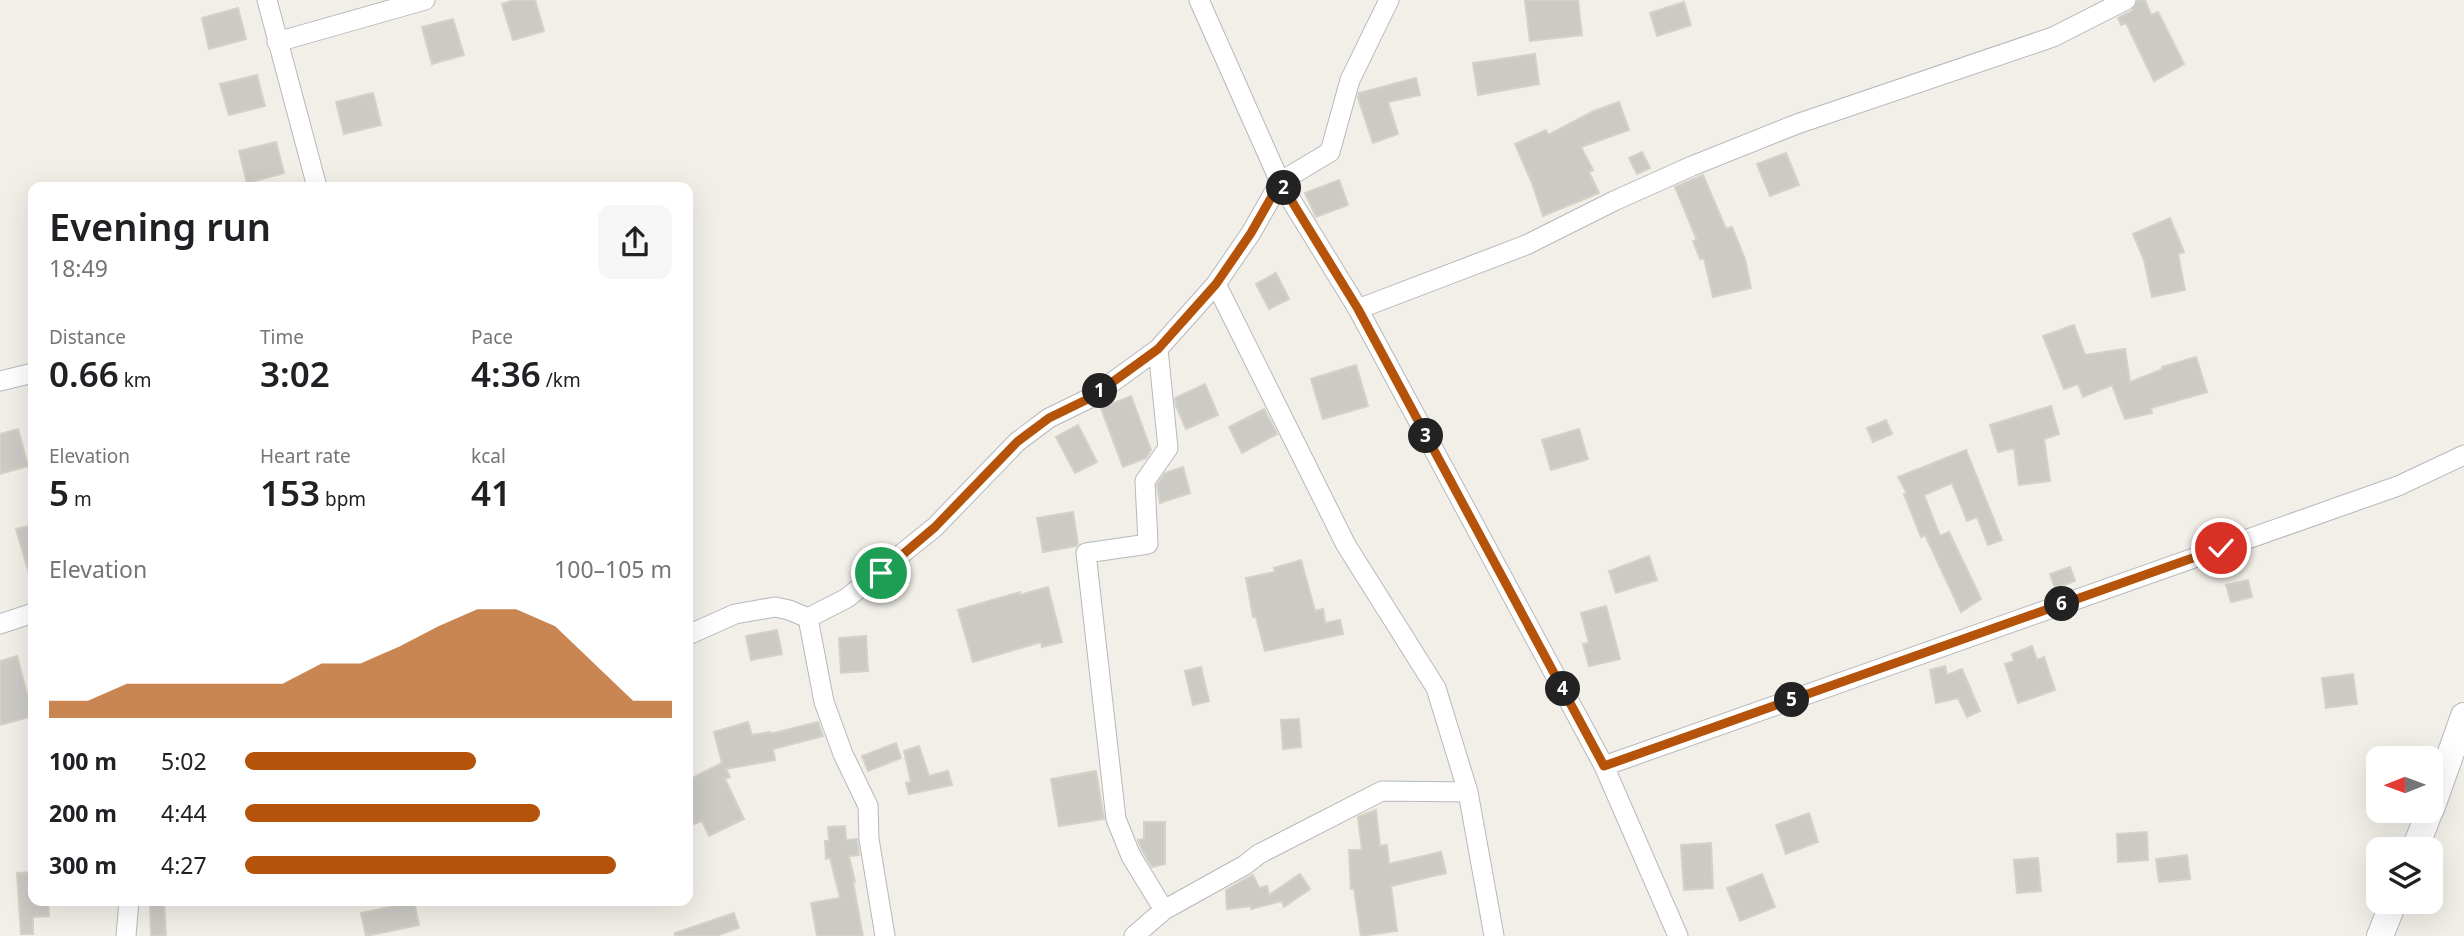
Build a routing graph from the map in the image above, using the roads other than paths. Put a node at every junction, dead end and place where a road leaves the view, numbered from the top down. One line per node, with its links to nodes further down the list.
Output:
1 (267, 0): 6 (street)
2 (425, 0): 6 (street)
3 (1199, 0): 8 (street)
4 (1389, 0): 8 (street)
5 (2126, 0): 10 (street)
6 (277, 42): 7 (street)
7 (316, 182)
8 (1280, 182): 9 (street); 10 (street)
9 (1216, 284): 11 (street); 22 (street)
10 (1358, 309): 20 (street)
11 (1158, 349): 16 (street); 24 (street)
12 (28, 374): 13 (street)
13 (0, 381)
14 (2464, 455): 20 (street)
15 (28, 616): 17 (street)
16 (808, 618): 18 (street); 27 (street)
17 (0, 624)
18 (693, 633)
19 (2464, 716): 21 (main road)
20 (1604, 766): 30 (street)
21 (2443, 773)
22 (1468, 792): 24 (street); 29 (street)
23 (129, 906): 26 (street)
24 (1164, 910): 28 (street)
25 (2389, 914): 31 (main road)
26 (126, 936)
27 (885, 936)
28 (1134, 936)
29 (1494, 936)
30 (1678, 936)
31 (2380, 936)

